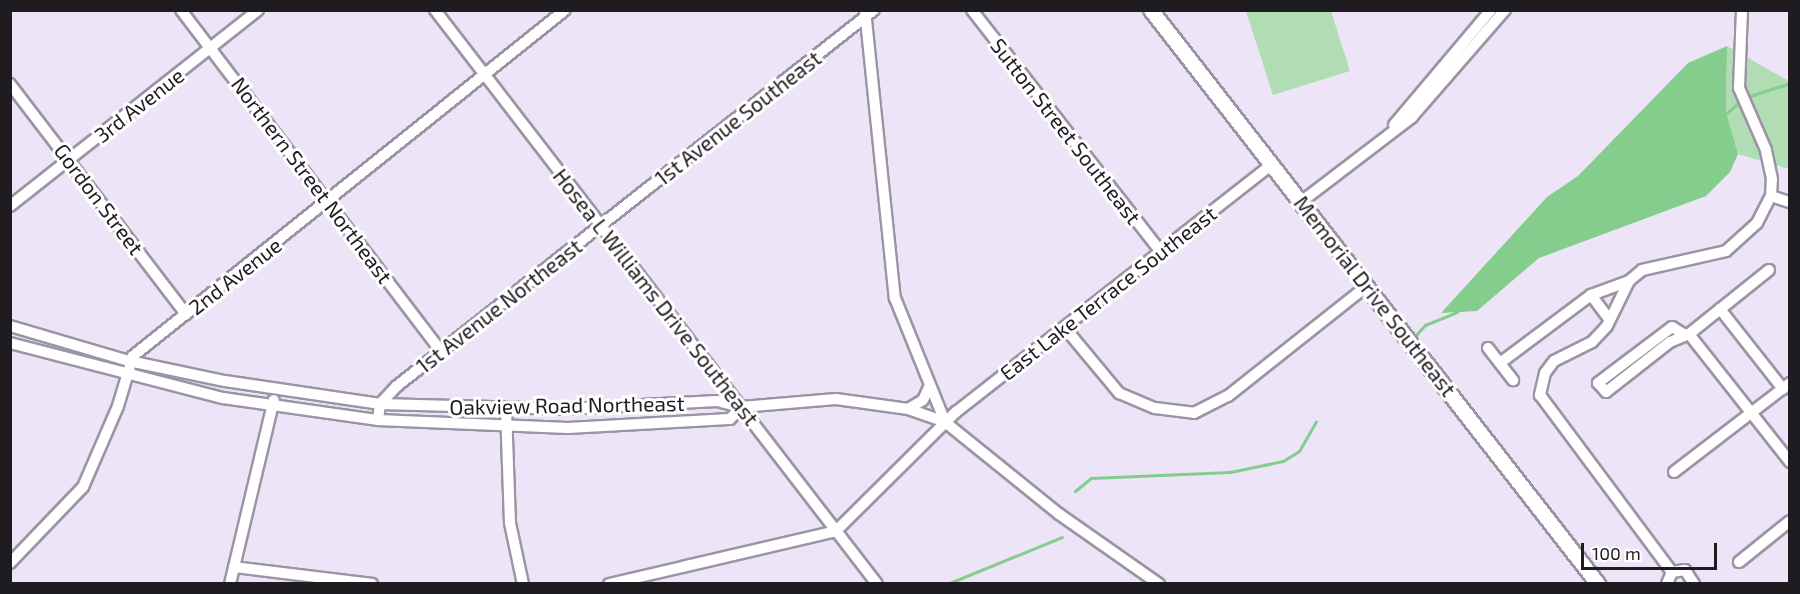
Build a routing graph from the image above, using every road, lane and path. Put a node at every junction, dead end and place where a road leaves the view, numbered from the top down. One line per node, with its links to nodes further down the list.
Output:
1 (181, 10): 11 (street, Northern Street Northeast)
2 (258, 10): 11 (street, 3rd Avenue)
3 (435, 10): 12 (street, Hosea L Williams Drive Southeast)
4 (565, 10): 12 (street, 2nd Avenue)
5 (972, 10): 23 (street, Sutton Street Southeast)
6 (1151, 10): 16 (main road, Memorial Drive Southeast)
7 (1491, 10): 14 (street)
8 (1506, 10): 14 (street)
9 (1742, 10): 17 (street)
10 (869, 12): 22 (street, 1st Avenue Southeast); 43 (street)
11 (211, 48): 15 (street, 3rd Avenue); 18 (street, Northern Street Northeast)
12 (484, 74): 18 (street, 2nd Avenue); 22 (street, Hosea L Williams Drive Southeast)
13 (10, 84): 15 (street, Gordon Street)
14 (1393, 128): 19 (street)
15 (69, 160): 21 (street, 3rd Avenue); 29 (street, Gordon Street)
16 (1272, 164): 19 (main road, Memorial Drive Southeast); 23 (street, East Lake Terrace Southeast)
17 (1771, 196): 20 (street); 25 (street)
18 (331, 202): 29 (street, 2nd Avenue); 36 (street, Northern Street Northeast)
19 (1301, 202): 26 (main road, Memorial Drive Southeast)
20 (1790, 202)
21 (10, 206)
22 (601, 226): 36 (street, 1st Avenue Northeast); 47 (street, Hosea L Williams Drive Southeast)
23 (1160, 251): 32 (street, East Lake Terrace Southeast)
24 (1769, 270): 28 (street)
25 (1629, 281): 27 (street); 30 (street)
26 (1367, 286): 32 (street); 68 (main road, Memorial Drive Southeast)
27 (1591, 295): 30 (street); 38 (street)
28 (1720, 309): 33 (street); 42 (street)
29 (186, 314): 37 (street, 2nd Avenue)
30 (1610, 320): 61 (street)
31 (10, 326): 37 (street, Oakview Road Northeast)
32 (1065, 328): 52 (street, East Lake Terrace Southeast)
33 (1687, 334): 41 (street); 50 (street)
34 (10, 343): 39 (street, Oakview Road Northeast)
35 (1488, 348): 38 (street)
36 (442, 352): 45 (street, 1st Avenue Northeast)
37 (129, 361): 39 (street); 44 (street, Oakview Road Northeast)
38 (1500, 363): 40 (street)
39 (125, 376): 46 (street, Oakview Road Northeast); 59 (street)
40 (1513, 380)
41 (1598, 383)
42 (1786, 386): 50 (street)
43 (929, 387): 49 (street); 52 (street)
44 (276, 390): 45 (street, Oakview Road Northeast); 46 (street)
45 (380, 404): 48 (street, Oakview Road Northeast); 51 (street)
46 (273, 407): 51 (street, Oakview Road Northeast); 60 (street)
47 (741, 407): 48 (street, Oakview Road Northeast); 49 (street); 53 (street, Oakview Road Northeast); 57 (street, Hosea L Williams Drive Southeast)
48 (506, 409): 53 (street)
49 (908, 410): 52 (street)
50 (1751, 413): 54 (street); 55 (street)
51 (378, 420): 53 (street, Oakview Road Northeast)
52 (945, 422): 57 (street, East Lake Terrace Southeast); 62 (street)
53 (506, 426): 65 (street)
54 (1790, 462)
55 (1674, 472)
56 (1790, 521): 58 (street)
57 (836, 531): 66 (street); 67 (street, Hosea L Williams Drive Southeast)
58 (1739, 562)
59 (10, 563)
60 (234, 567): 63 (street); 64 (street)
61 (1672, 572): 69 (street); 70 (street)
62 (1159, 583)
63 (230, 584)
64 (372, 584)
65 (523, 584)
66 (609, 584)
67 (877, 584)
68 (1598, 584)
69 (1667, 584)
70 (1694, 584)

